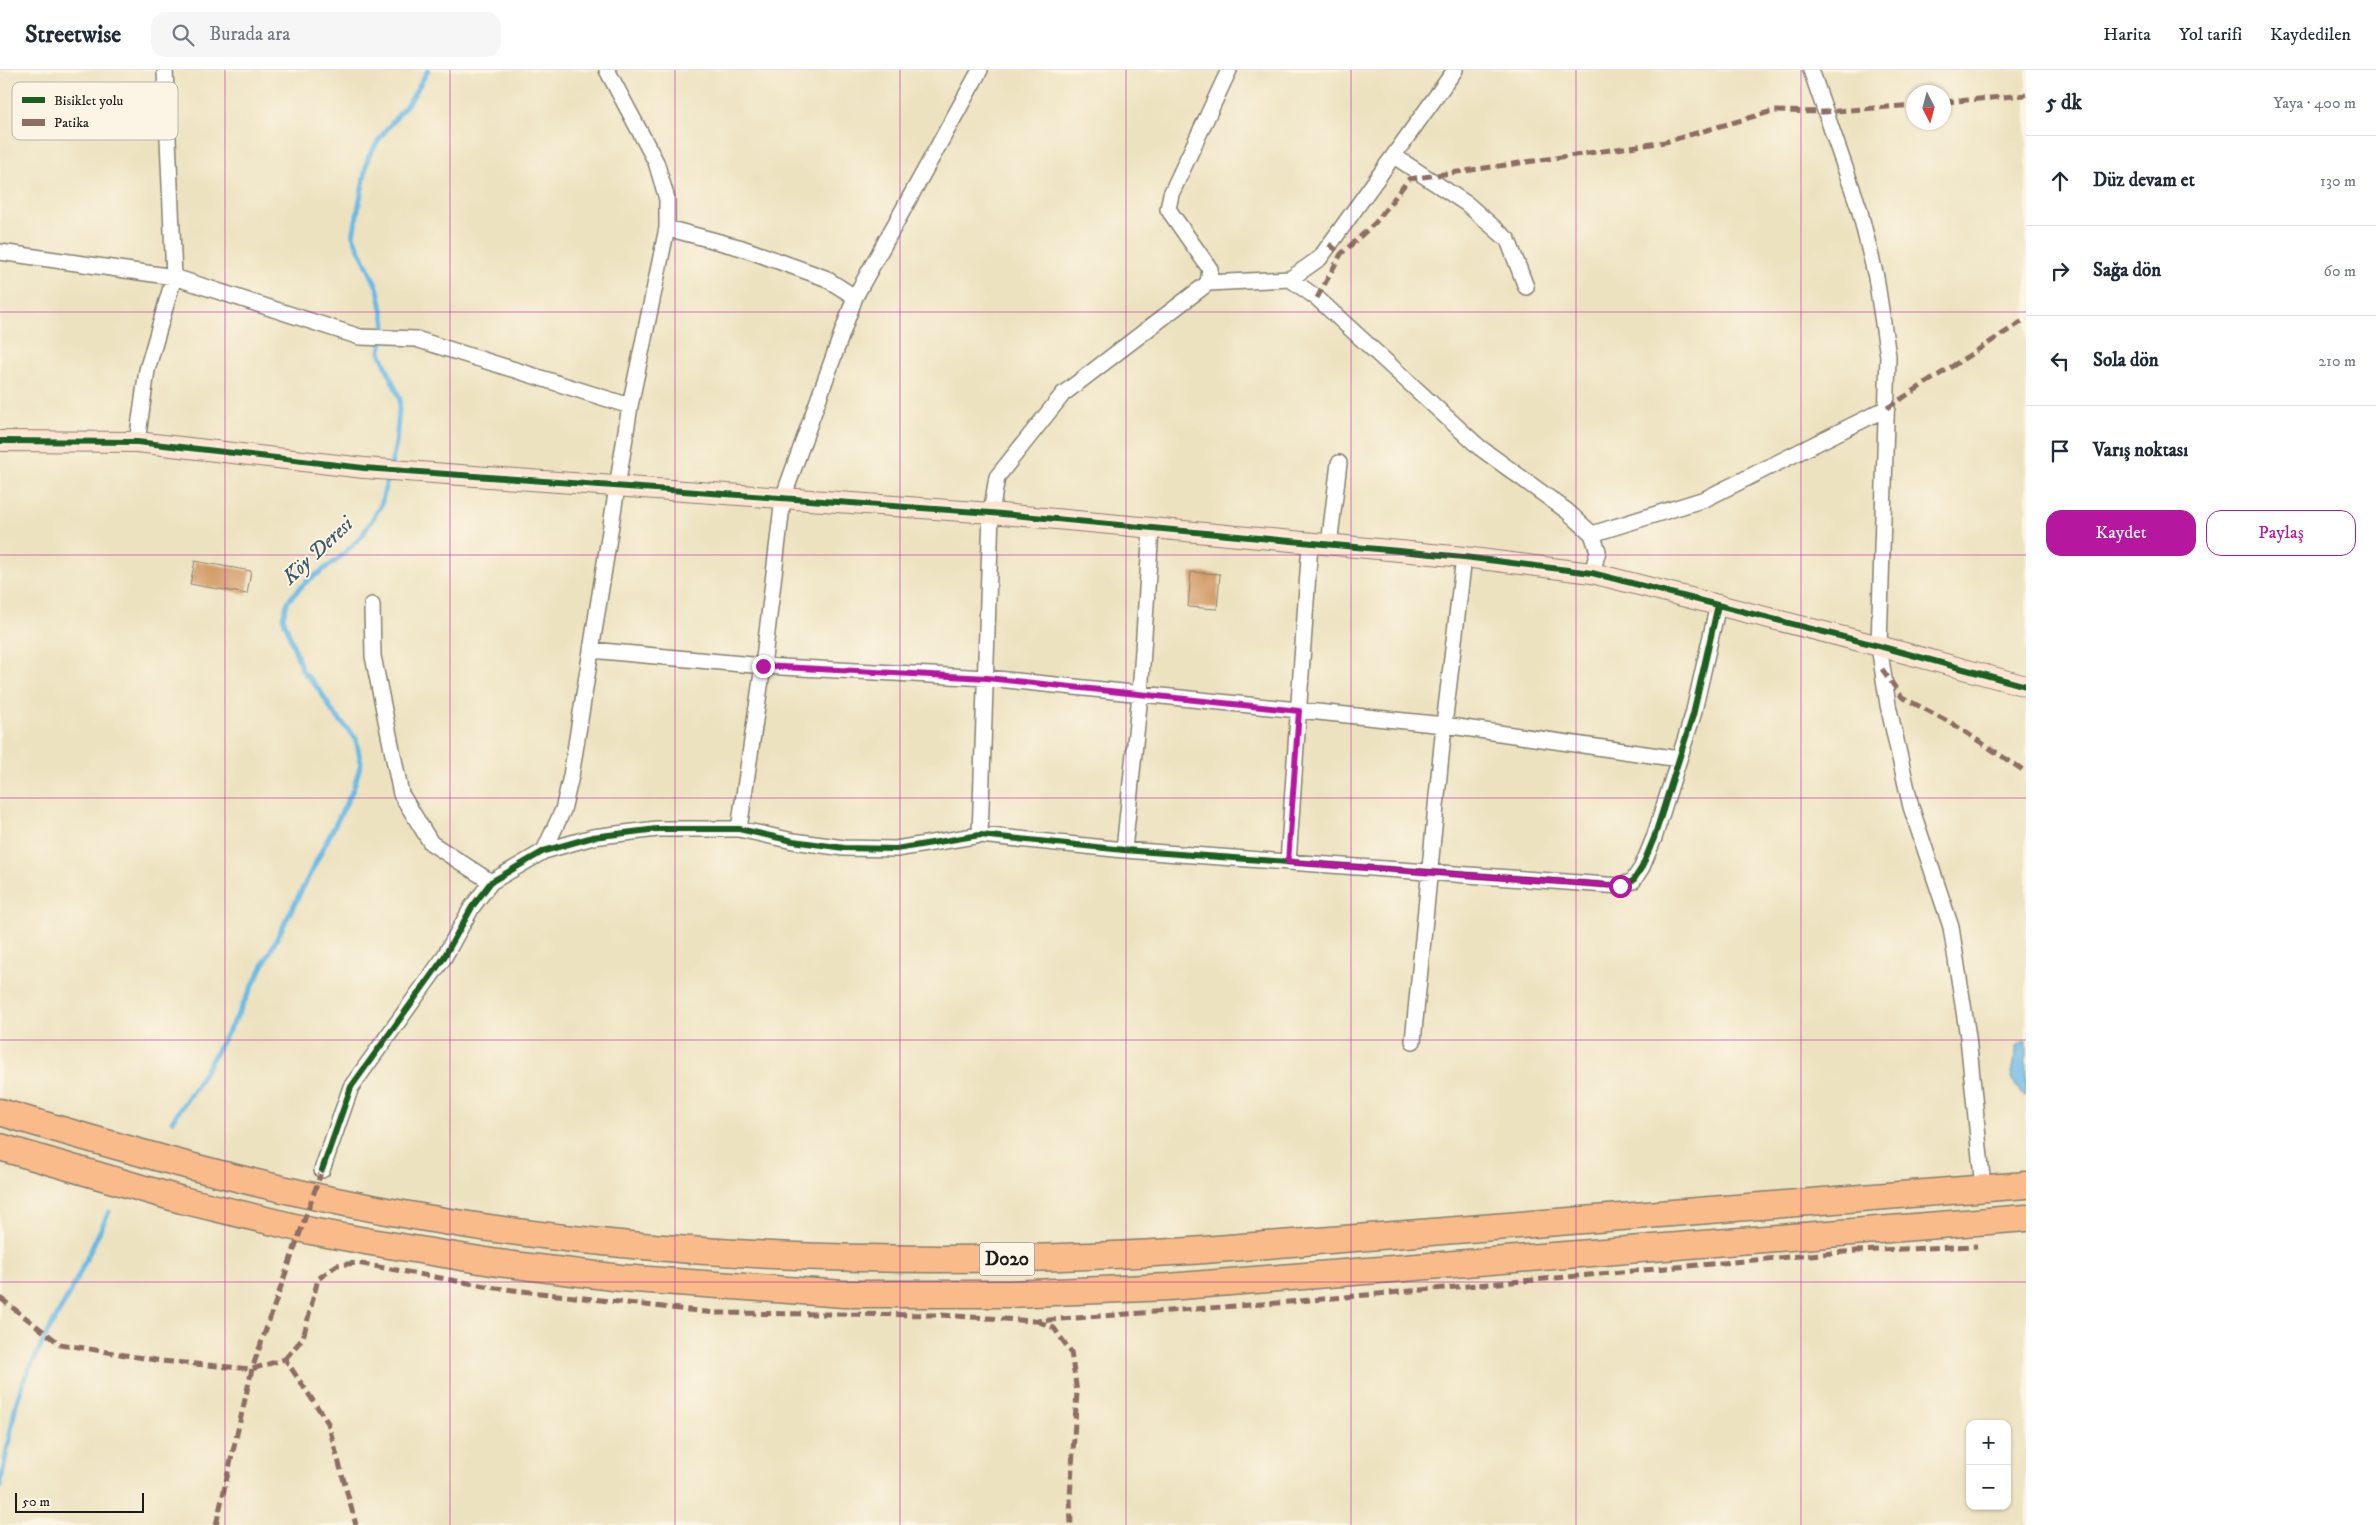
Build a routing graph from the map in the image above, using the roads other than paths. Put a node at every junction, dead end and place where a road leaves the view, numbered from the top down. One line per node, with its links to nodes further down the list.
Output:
1 (607, 70): 8 (street)
2 (1229, 70): 12 (street)
3 (1455, 70): 7 (street)
4 (1811, 70): 16 (street)
5 (974, 72): 14 (street)
6 (168, 140): 10 (street)
7 (1394, 156): 11 (street); 13 (street)
8 (668, 228): 14 (street); 15 (street)
9 (0, 252): 10 (street)
10 (174, 277): 15 (street); 20 (street)
11 (1290, 279): 12 (street); 26 (street)
12 (1208, 283): 24 (street)
13 (1526, 287)
14 (855, 297): 23 (street)
15 (630, 406): 22 (street)
16 (1887, 408): 26 (street); 32 (street)
17 (0, 436): 19 (street)
18 (0, 441): 19 (street)
19 (38, 441): 20 (street)
20 (137, 442): 22 (street)
21 (1339, 463): 27 (street)
22 (617, 487): 23 (street); 33 (street)
23 (783, 498): 24 (street); 34 (street)
24 (991, 513): 25 (street); 35 (street)
25 (1150, 529): 27 (street); 37 (street)
26 (1592, 534): 29 (street)
27 (1319, 545): 28 (street); 38 (street)
28 (1464, 557): 29 (street); 39 (street)
29 (1592, 573): 31 (street)
30 (372, 605): 47 (street)
31 (1718, 606): 32 (street); 40 (street)
32 (1879, 646): 36 (street); 53 (street)
33 (591, 650): 34 (street); 43 (street)
34 (763, 666): 35 (street); 41 (street)
35 (987, 678): 37 (street); 42 (street)
36 (2026, 686)
37 (1140, 695): 38 (street); 44 (street)
38 (1299, 711): 39 (street); 45 (street)
39 (1444, 725): 40 (street); 46 (street)
40 (1678, 759): 46 (street)
41 (739, 829): 42 (street); 43 (street)
42 (980, 835): 44 (street)
43 (544, 850): 47 (street)
44 (1124, 850): 45 (street)
45 (1288, 862): 46 (street)
46 (1430, 873): 48 (street)
47 (491, 882): 51 (street)
48 (1413, 1041)
49 (0, 1112): 53 (highway, D020)
50 (0, 1148): 54 (highway, D020)
51 (322, 1170)
52 (2026, 1185): 53 (highway, D020)
53 (1983, 1188)
54 (2026, 1218)

